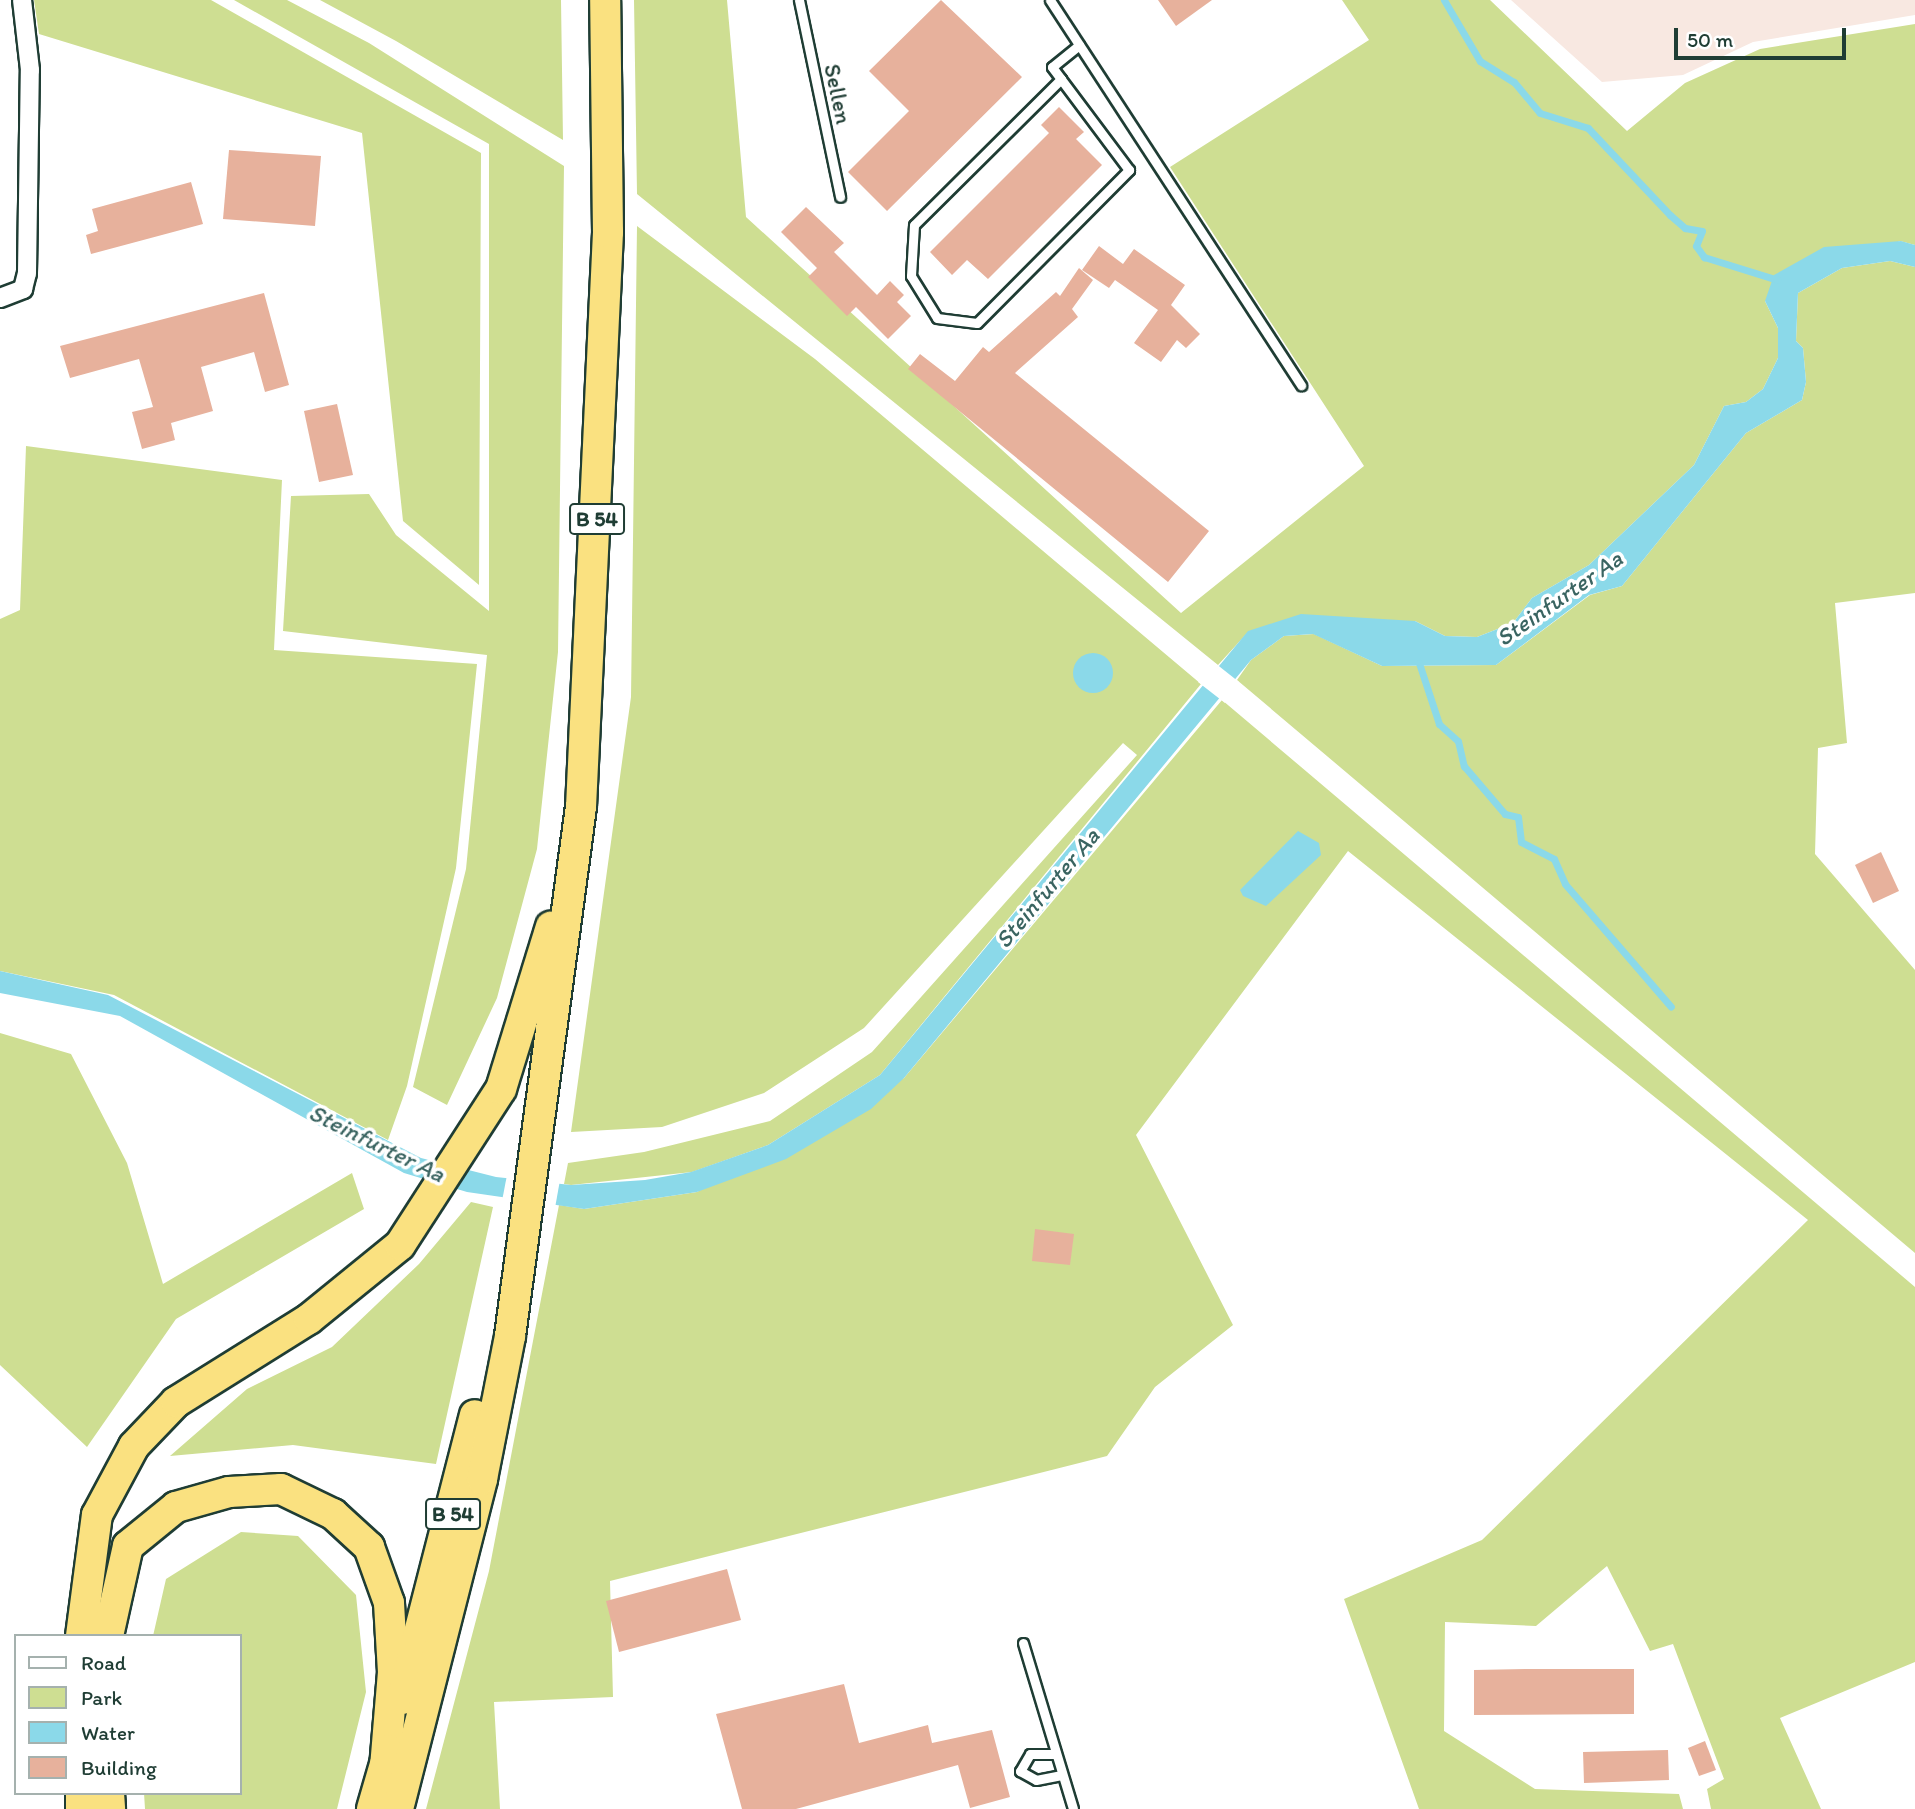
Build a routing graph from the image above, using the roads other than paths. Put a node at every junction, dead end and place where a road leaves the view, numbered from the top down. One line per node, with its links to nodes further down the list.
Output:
1 (22, 0): 8 (street)
2 (606, 0): 10 (highway, B 54)
3 (799, 0): 7 (lane, Sellen)
4 (1050, 0): 5 (lane)
5 (1079, 45): 6 (lane); 9 (lane)
6 (1061, 79): 6 (lane)
7 (840, 197)
8 (0, 298)
9 (1301, 385)
10 (581, 807): 11 (highway, B 54); 12 (highway)
11 (520, 1260): 16 (highway, B 54); 19 (highway, B 54)
12 (81, 1634)
13 (108, 1634): 16 (highway)
14 (1023, 1643): 15 (lane)
15 (1056, 1754): 17 (lane); 17 (lane)
16 (384, 1768): 18 (highway, B 54)
17 (1062, 1775): 20 (lane)
18 (372, 1809)
19 (398, 1809)
20 (1073, 1809)

